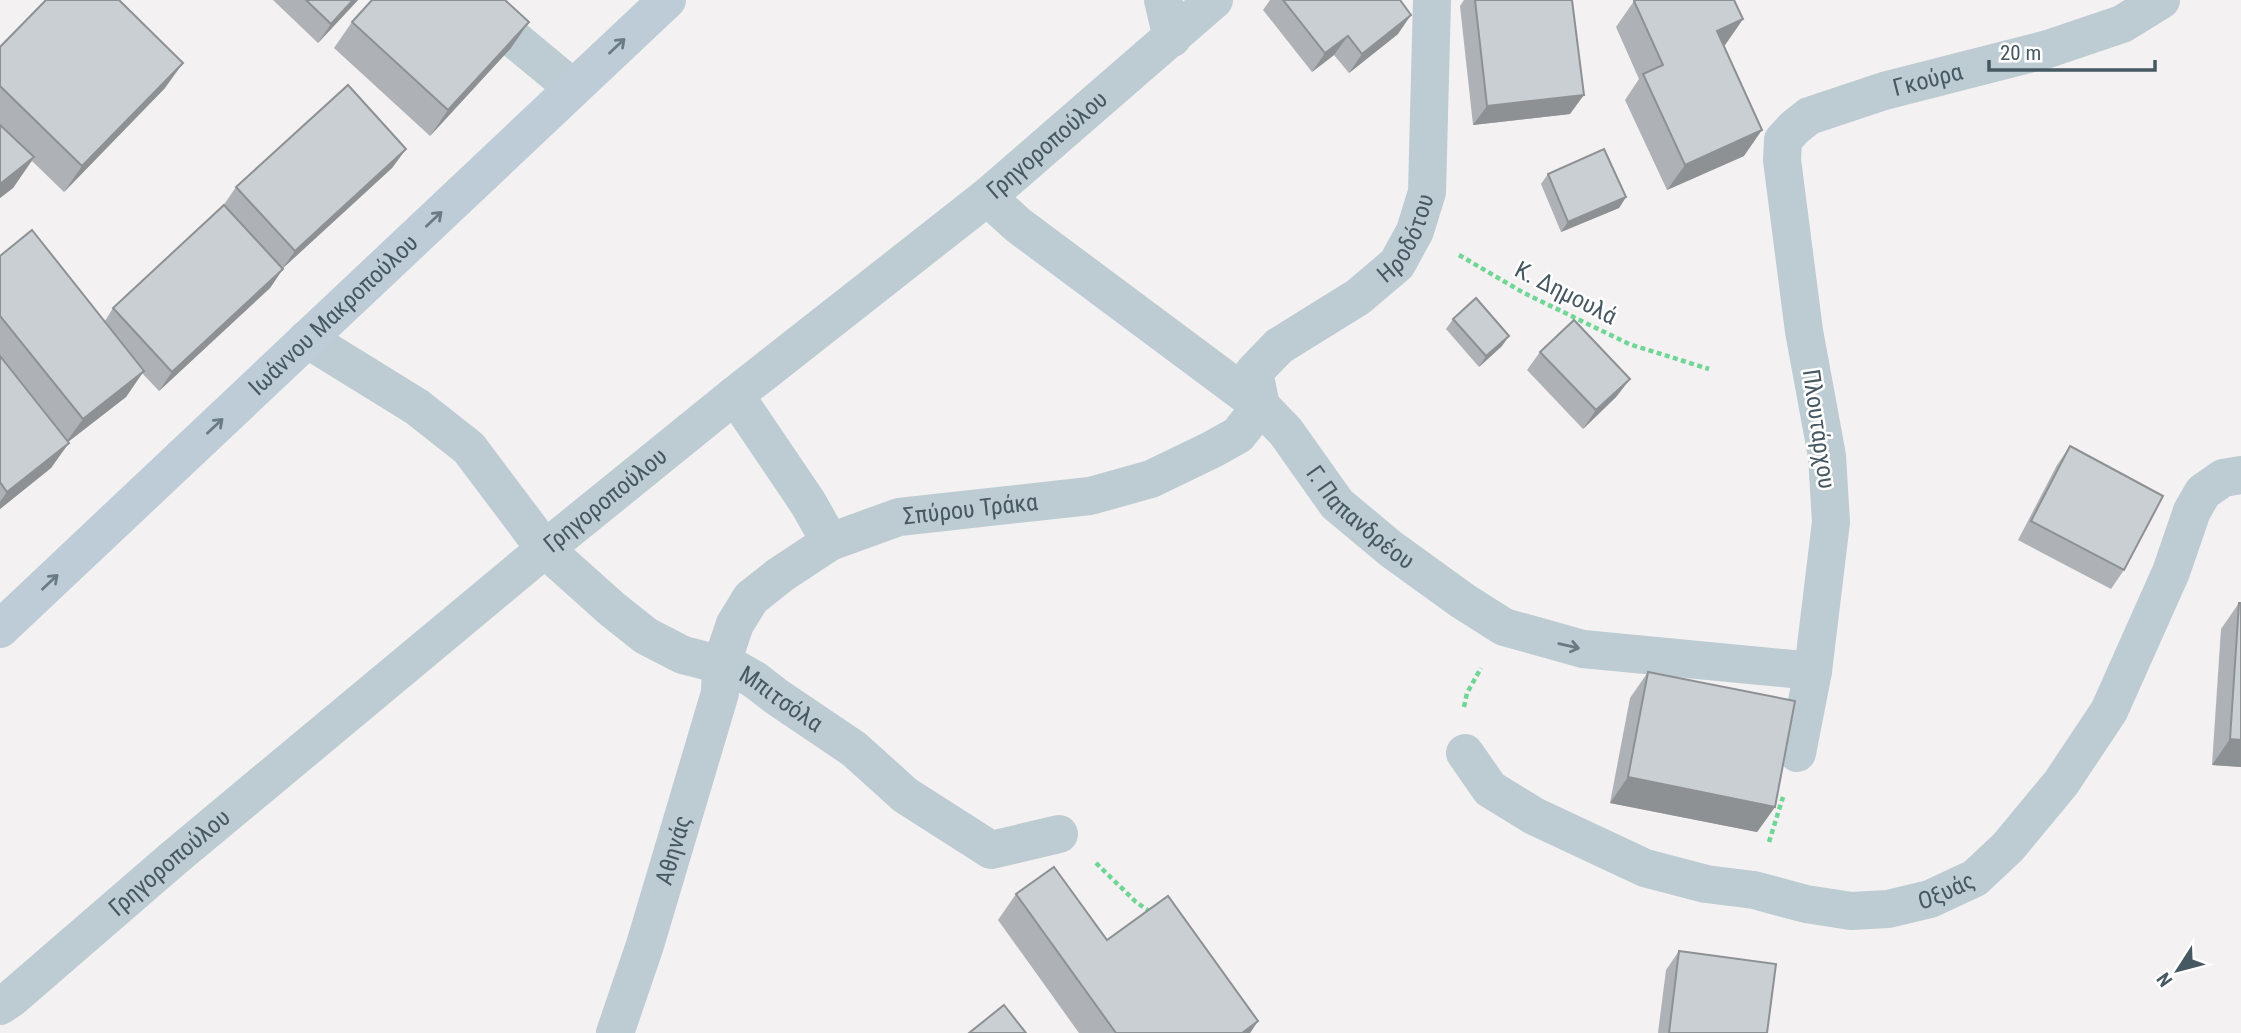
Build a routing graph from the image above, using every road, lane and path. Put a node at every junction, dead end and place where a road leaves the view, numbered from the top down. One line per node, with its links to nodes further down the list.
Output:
1 (467, 0): 8 (street)
2 (667, 0): 8 (main road, Ιωάννου Μακροπούλου, one-way to 2)
3 (1163, 0): 7 (street)
4 (1214, 0): 7 (street, Γρηγοροπούλου)
5 (1432, 0): 11 (street, Ηροδότου)
6 (2161, 0): 9 (street, Γκούρα)
7 (1172, 38): 10 (street, Γρηγοροπούλου)
8 (573, 88): 12 (main road, Ιωάννου Μακροπούλου, one-way to 8)
9 (1809, 116): 22 (street, Πλουτάρχου)
10 (987, 197): 14 (street, Γρηγοροπούλου); 15 (street, Γ. Παπανδρέου)
11 (1415, 231): 13 (path, Κ. Δημουλά); 15 (street, Ηροδότου)
12 (307, 339): 18 (street, Μπιτσόλα); 20 (main road, Ιωάννου Μακροπούλου, one-way to 12)
13 (1709, 369)
14 (735, 395): 17 (street); 18 (street, Γρηγοροπούλου)
15 (1261, 406): 17 (street, Σπύρου Τράκα); 19 (street, Γ. Παπανδρέου)
16 (2241, 475): 26 (street, Οξυάς)
17 (830, 542): 21 (street, Σπύρου Τράκα)
18 (545, 550): 21 (street, Μπιτσόλα); 28 (street, Γρηγοροπούλου)
19 (1504, 627): 22 (street, Γ. Παπανδρέου, one-way to 22); 23 (path)
20 (0, 629)
21 (721, 665): 25 (street, Μπιτσόλα); 29 (street, Αθηνάς)
22 (1813, 671): 24 (street, Πλουτάρχου)
23 (1465, 753): 26 (street, Οξυάς)
24 (1797, 753): 26 (path)
25 (1059, 834): 27 (path)
26 (1754, 890)
27 (1156, 915)
28 (0, 1006)
29 (615, 1033)

